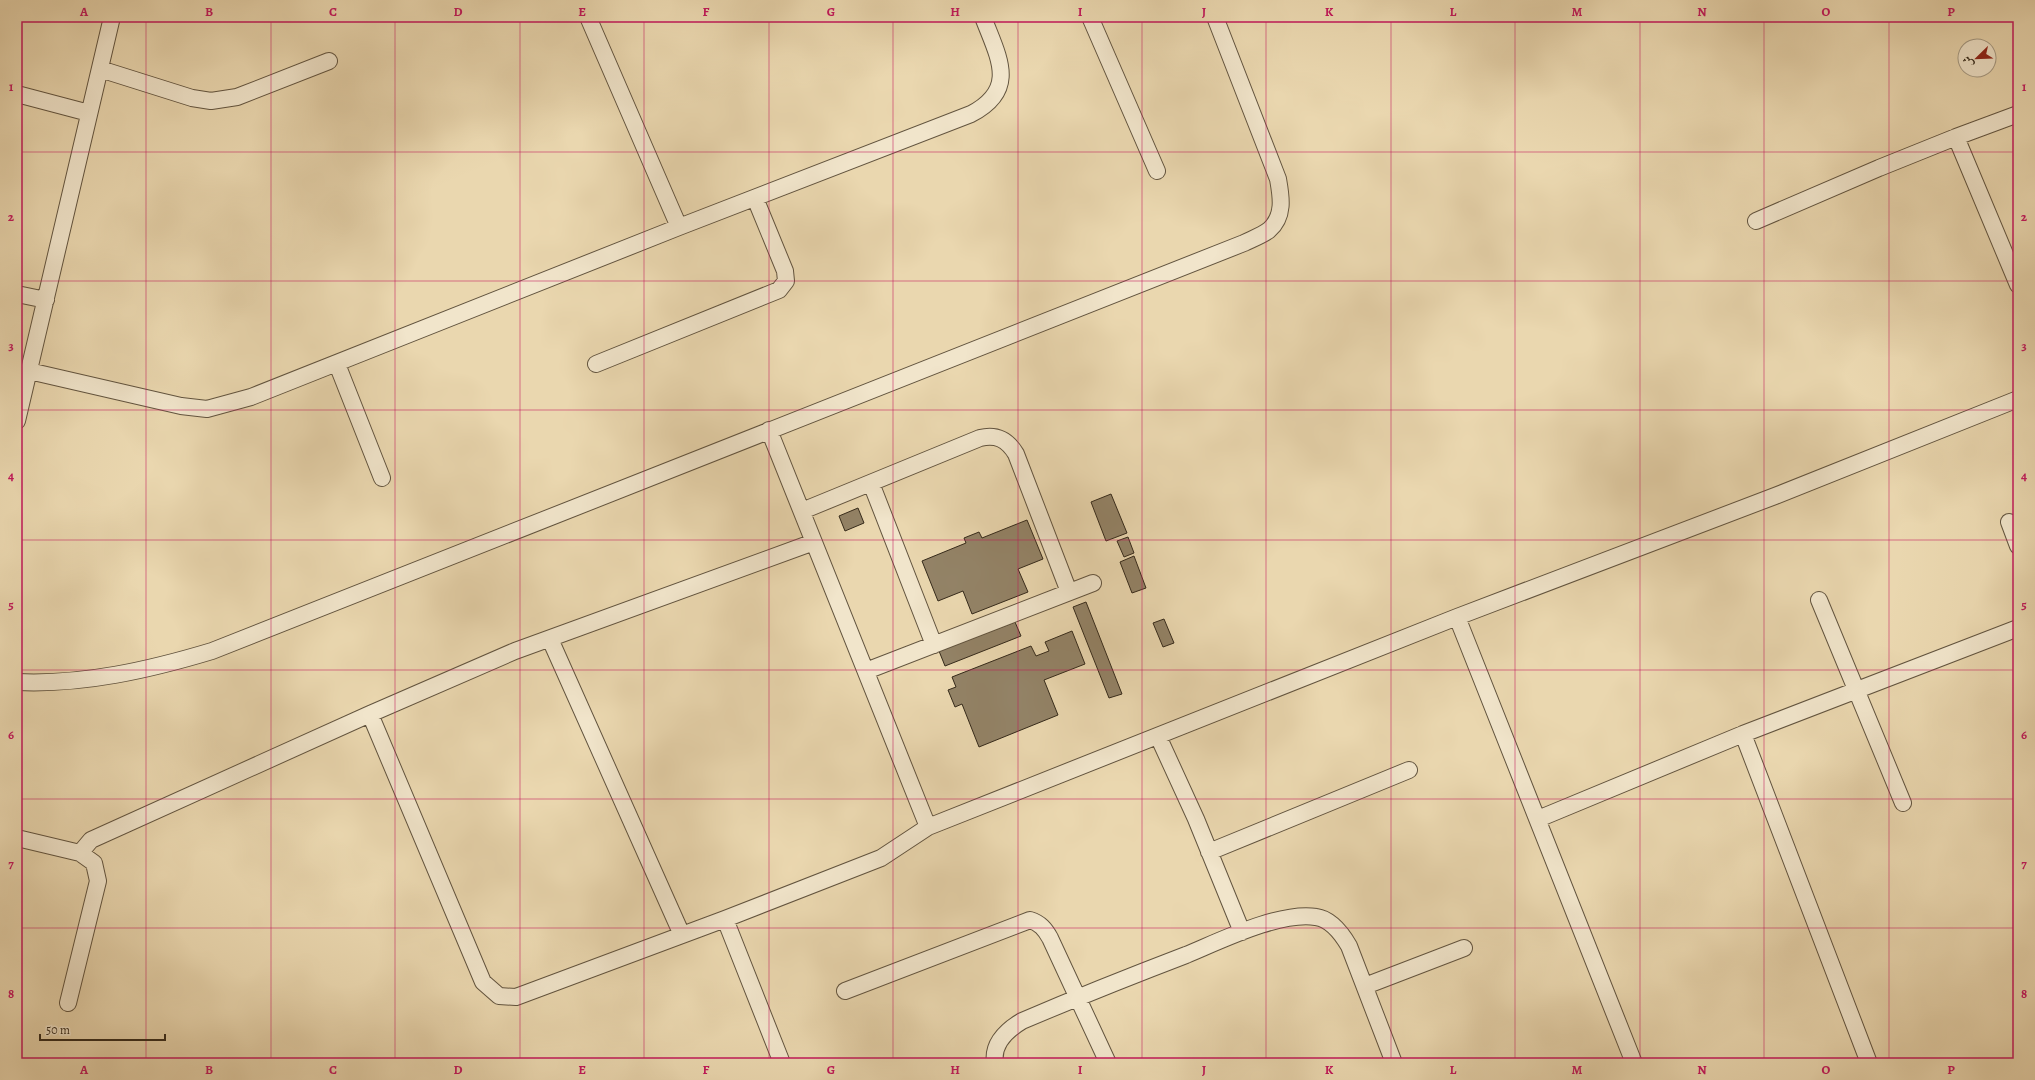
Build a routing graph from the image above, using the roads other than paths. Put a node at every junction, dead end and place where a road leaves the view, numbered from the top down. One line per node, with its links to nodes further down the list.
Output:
1 (112, 17): 7 (street)
2 (588, 17): 15 (street)
3 (983, 17): 13 (street)
4 (1090, 17): 12 (street)
5 (1215, 17): 24 (street)
6 (329, 61): 7 (street)
7 (100, 69): 9 (street)
8 (17, 94): 9 (street)
9 (90, 113): 18 (street)
10 (2018, 114): 11 (street)
11 (1956, 137): 14 (street); 16 (street)
12 (1157, 171)
13 (755, 198): 15 (street); 20 (street)
14 (1756, 221)
15 (679, 227): 19 (street)
16 (2018, 284)
17 (17, 294): 18 (street)
18 (46, 300): 21 (street)
19 (337, 364): 21 (street); 25 (street)
20 (596, 364)
21 (29, 371): 23 (street)
22 (2018, 399): 34 (street)
23 (17, 421)
24 (769, 430): 27 (street); 39 (street)
25 (382, 478)
26 (871, 483): 27 (street); 32 (street); 37 (street)
27 (802, 511): 29 (street)
28 (2009, 522): 30 (street)
29 (814, 542): 36 (street); 38 (street)
30 (2018, 546)
31 (1093, 583): 32 (street)
32 (1069, 592): 37 (street)
33 (1819, 600): 40 (street)
34 (1458, 617): 43 (street); 46 (street)
35 (2017, 630): 40 (street)
36 (550, 639): 41 (street); 53 (street)
37 (934, 645): 38 (street)
38 (866, 671): 47 (street)
39 (17, 682)
40 (1856, 689): 42 (street); 45 (street)
41 (370, 714): 50 (street); 53 (street)
42 (1743, 734): 46 (street); 64 (street)
43 (1158, 736): 47 (street); 49 (street)
44 (1409, 770): 49 (street)
45 (1903, 803)
46 (1538, 819): 63 (street)
47 (928, 827): 51 (street)
48 (17, 838): 50 (street)
49 (1209, 852): 52 (street)
50 (80, 853): 58 (street)
51 (725, 919): 53 (street); 59 (street)
52 (1242, 932): 55 (street); 57 (street)
53 (682, 935)
54 (1464, 948): 55 (street)
55 (1365, 986): 62 (street)
56 (846, 992): 57 (street)
57 (1078, 997): 60 (street); 61 (street)
58 (68, 1003)
59 (782, 1063)
60 (995, 1063)
61 (1108, 1063)
62 (1394, 1063)
63 (1634, 1063)
64 (1869, 1063)

